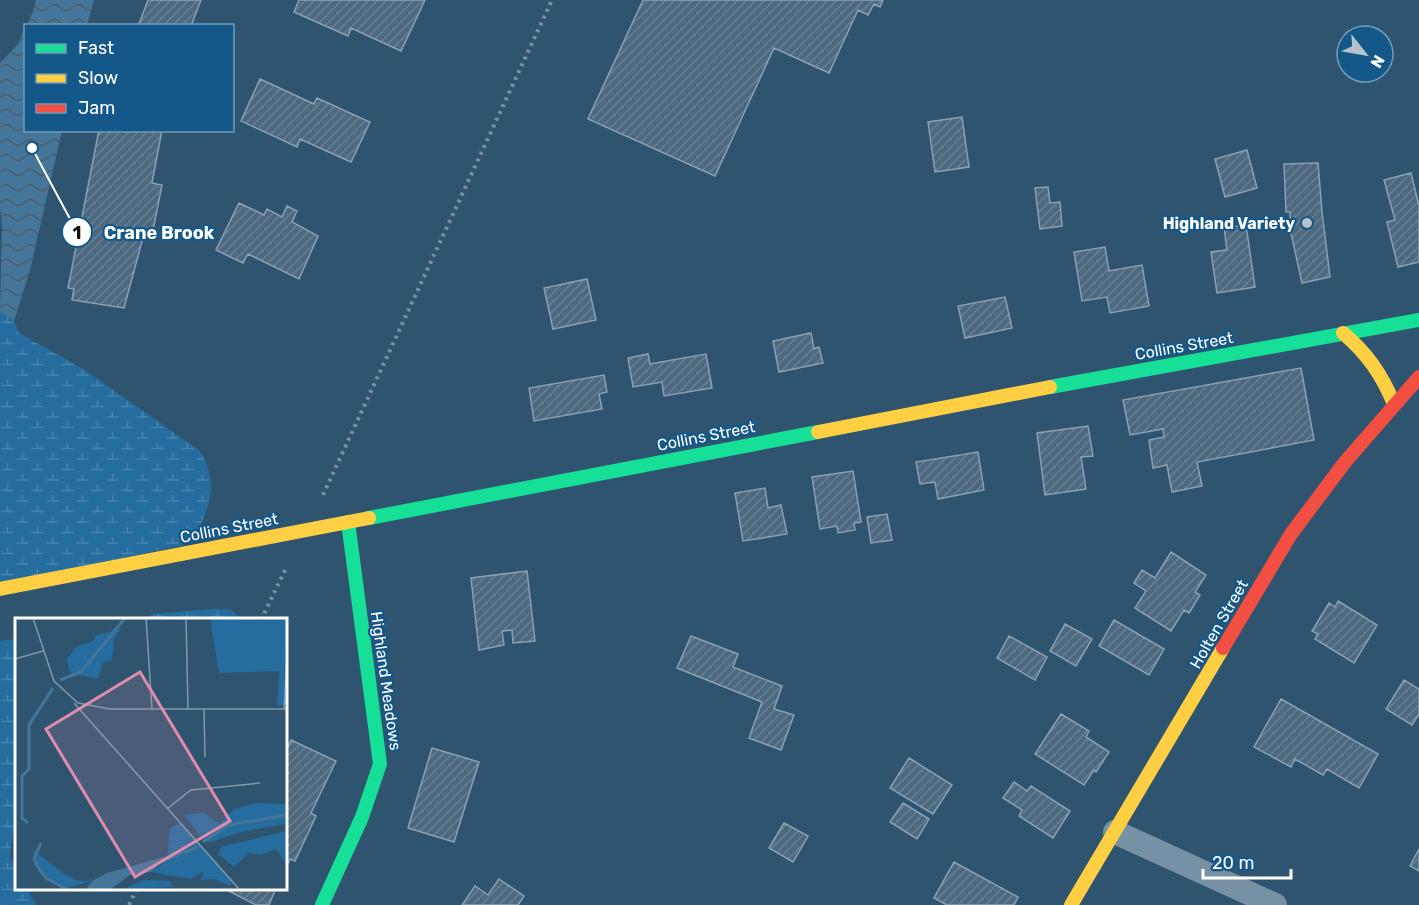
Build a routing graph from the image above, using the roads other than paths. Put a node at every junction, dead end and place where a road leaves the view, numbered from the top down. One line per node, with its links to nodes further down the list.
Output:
1 (1419, 320): 2 (main road, Collins Street)
2 (1343, 333): 4 (main road); 5 (main road, Collins Street)
3 (1419, 376): 4 (main road, Holten Street)
4 (1394, 405): 7 (main road, Holten Street)
5 (348, 522): 6 (main road, Collins Street); 8 (main road, Highland Meadows)
6 (0, 589)
7 (1115, 832): 9 (main road, Holten Street); 10 (street)
8 (321, 905)
9 (1071, 905)
10 (1275, 905)

